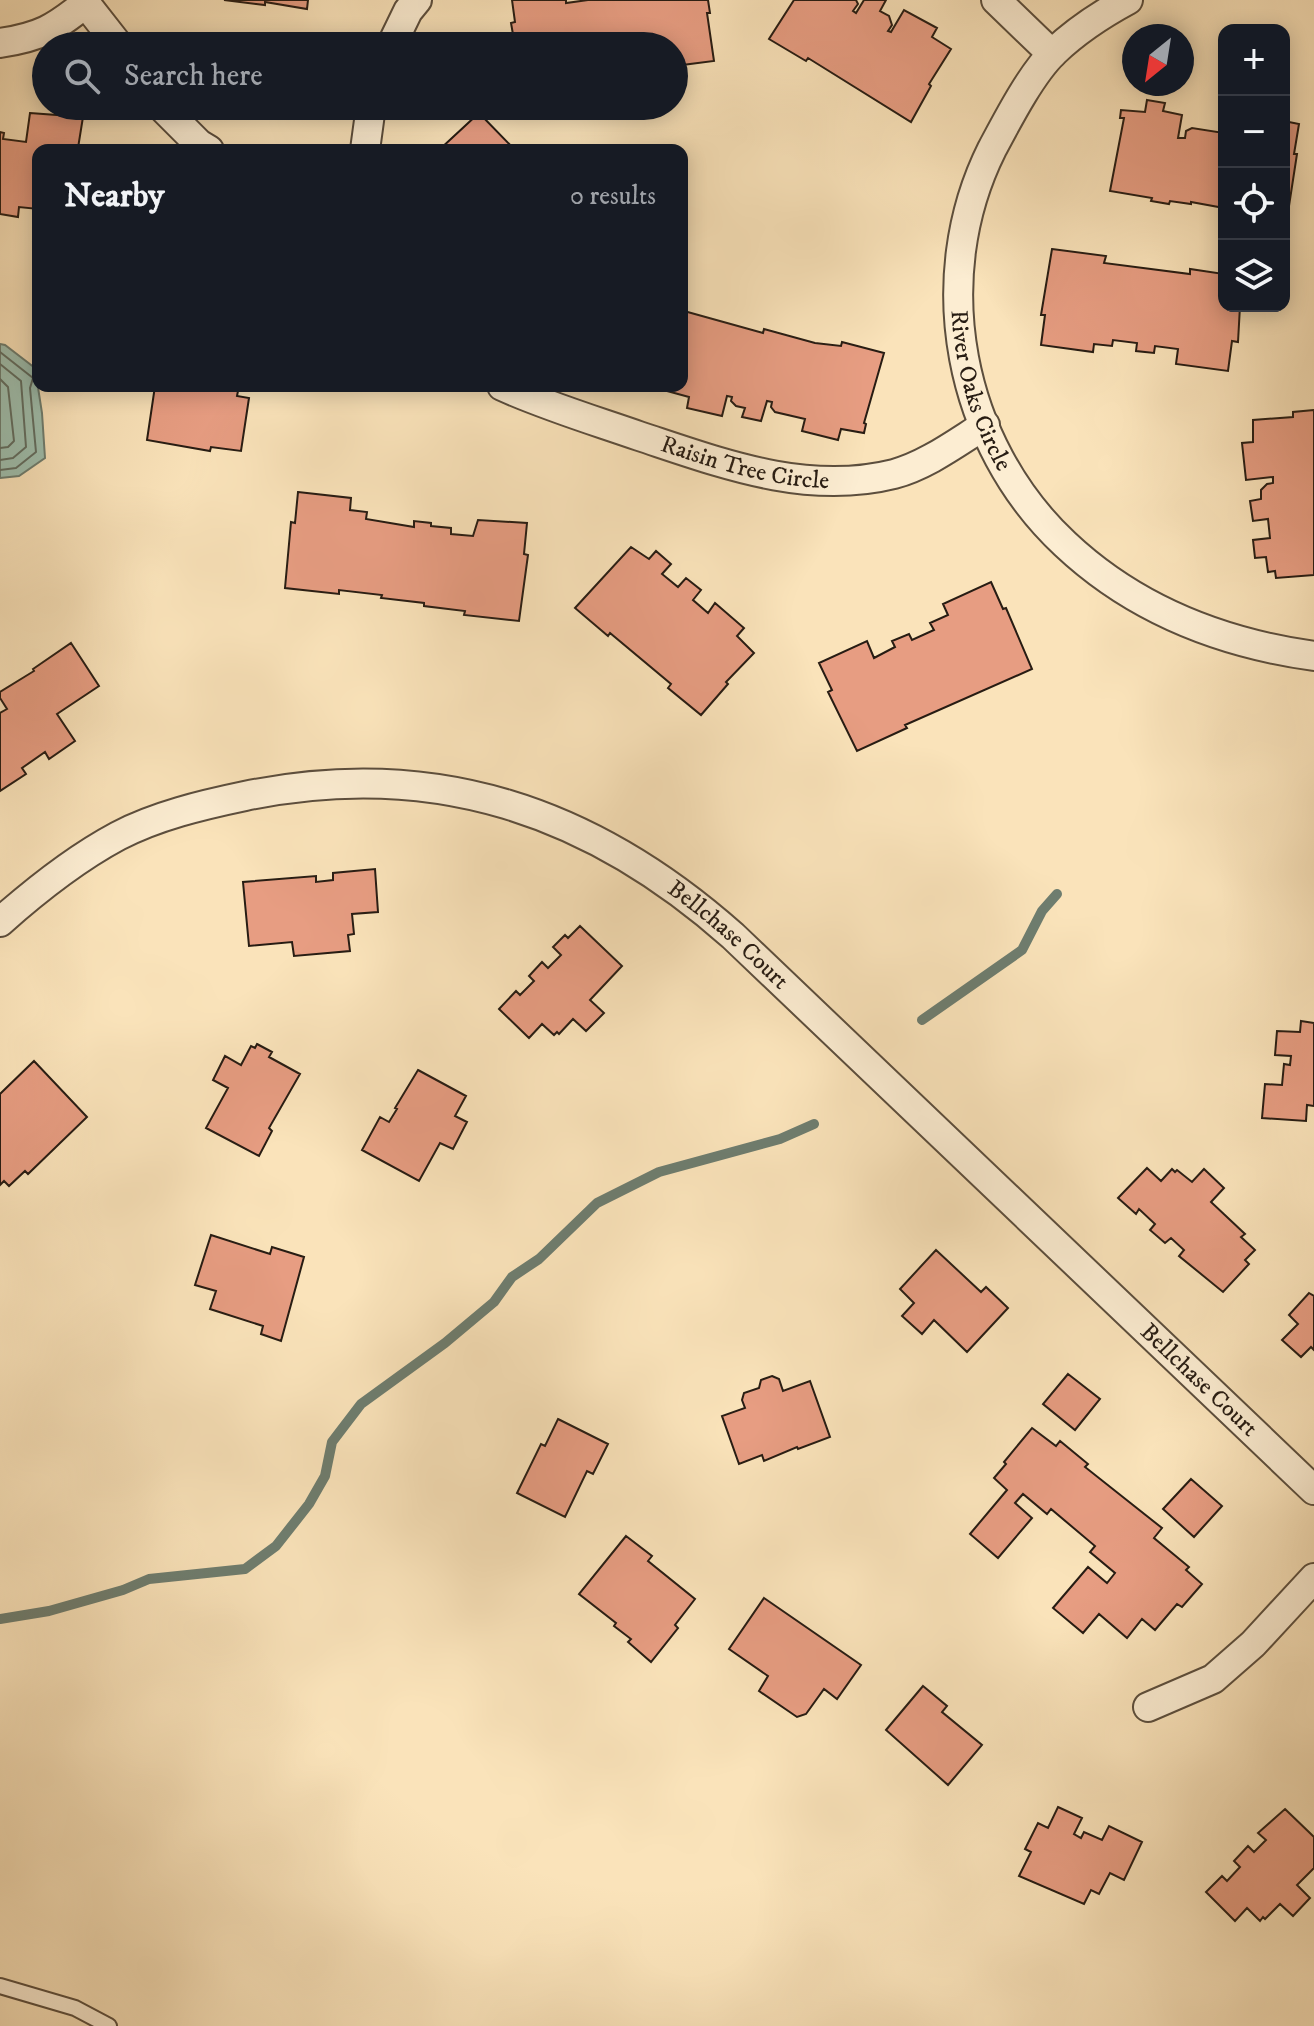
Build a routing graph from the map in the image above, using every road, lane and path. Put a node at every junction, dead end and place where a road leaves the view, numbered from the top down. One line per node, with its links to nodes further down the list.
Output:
1 (417, 0): 7 (street)
2 (996, 0): 10 (street)
3 (1128, 0): 10 (street, River Oaks Circle)
4 (84, 2): 5 (street); 6 (street)
5 (45, 32)
6 (108, 32)
7 (398, 32)
8 (32, 38): 9 (street)
9 (0, 43)
10 (1052, 54): 16 (street, River Oaks Circle)
11 (175, 120): 13 (street)
12 (369, 120): 14 (street)
13 (199, 144)
14 (366, 144)
15 (517, 392): 16 (street, Raisin Tree Circle)
16 (985, 425): 17 (street, River Oaks Circle)
17 (1314, 656)
18 (0, 922): 19 (street, Bellchase Court)
19 (1314, 1490)
20 (1314, 1578): 21 (street)
21 (1148, 1707)
22 (0, 1986): 23 (lane)
23 (109, 2026)

